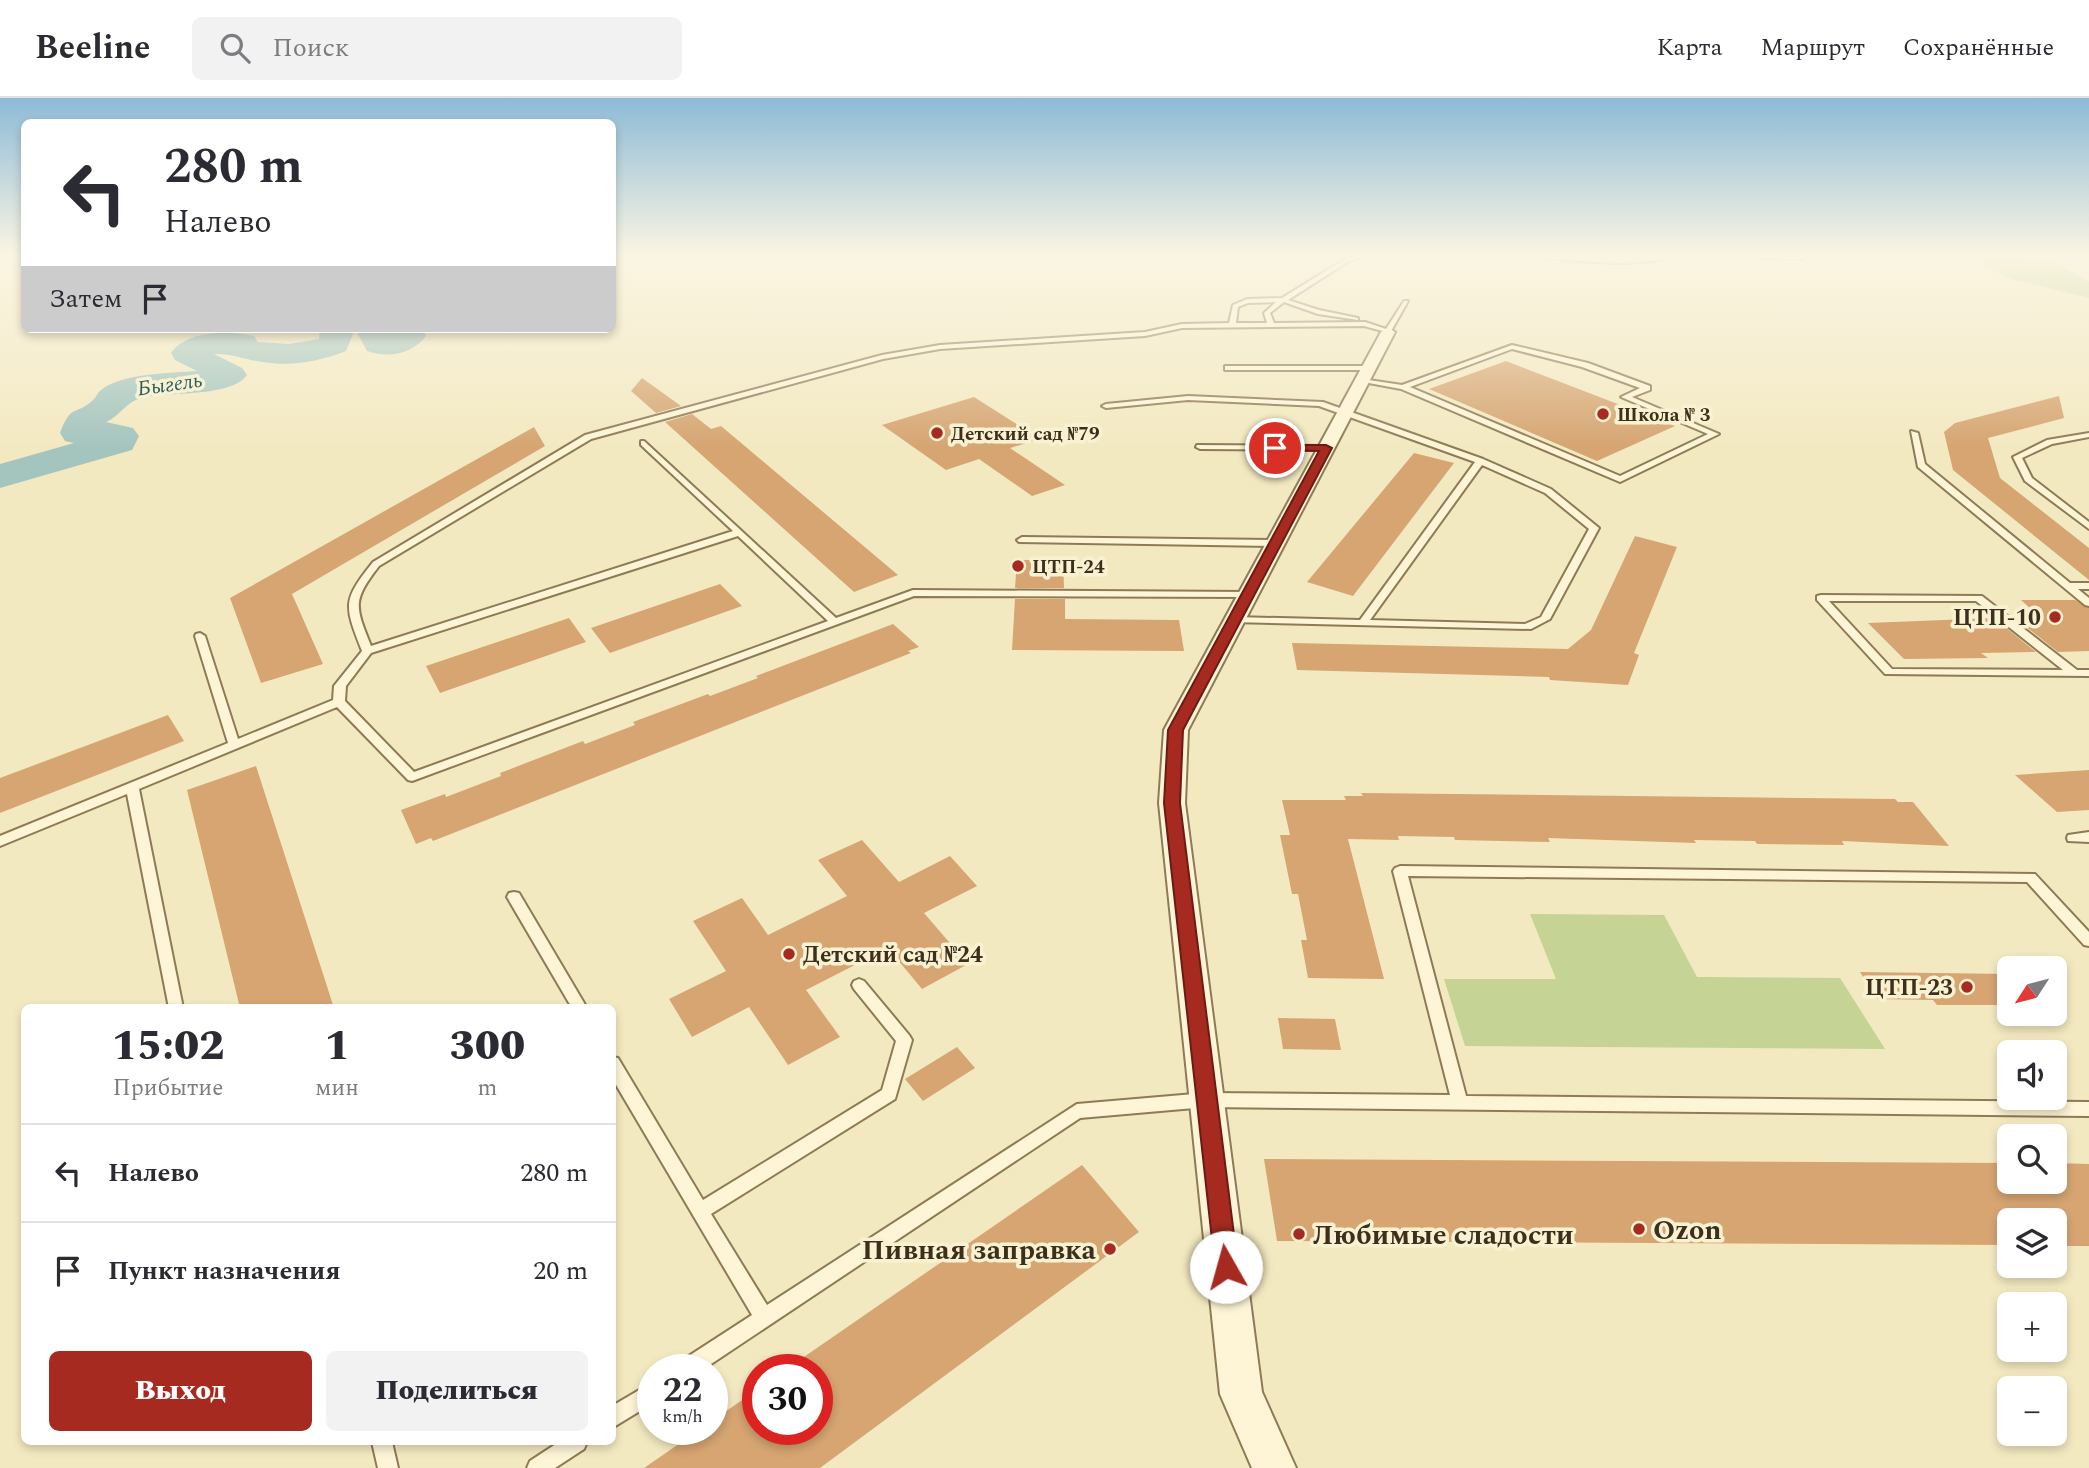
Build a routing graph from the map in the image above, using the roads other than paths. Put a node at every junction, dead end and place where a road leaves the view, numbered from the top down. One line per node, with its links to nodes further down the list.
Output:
1 (1233, 320): 6 (lane)
2 (1269, 320): 7 (lane)
3 (1357, 320): 5 (lane)
4 (1395, 320): 8 (lane)
5 (1366, 324): 7 (lane); 8 (lane)
6 (1232, 325): 7 (lane); 31 (lane)
7 (1271, 325)
8 (1388, 332): 10 (street)
9 (1228, 368): 10 (lane)
10 (1365, 375): 11 (lane); 13 (street)
11 (1403, 387): 11 (lane)
12 (1106, 407): 13 (lane)
13 (1345, 412): 18 (street); 19 (lane)
14 (1914, 433): 24 (lane)
15 (2089, 435): 20 (lane)
16 (644, 443): 21 (lane)
17 (1200, 447): 18 (lane)
18 (1326, 448): 23 (street)
19 (1480, 461): 29 (lane); 29 (lane)
20 (2089, 526)
21 (740, 532): 28 (lane); 31 (lane)
22 (1021, 540): 23 (lane)
23 (1276, 543): 27 (street)
24 (2068, 586): 25 (lane); 26 (lane)
25 (2089, 586)
26 (2089, 603)
27 (1242, 607): 28 (lane); 29 (lane); 46 (street)
28 (834, 621): 34 (lane)
29 (1363, 623)
30 (200, 636): 35 (lane)
31 (367, 651): 34 (lane)
32 (2074, 673): 32 (lane); 33 (lane)
33 (2089, 673)
34 (339, 702): 35 (lane)
35 (234, 745): 36 (lane)
36 (132, 787): 39 (lane); 43 (lane)
37 (2073, 838): 38 (lane)
38 (2089, 838)
39 (0, 841)
40 (514, 897): 44 (lane)
41 (2089, 941): 47 (lane)
42 (859, 985): 49 (lane)
43 (175, 1004)
44 (578, 1004)
45 (616, 1070): 49 (lane)
46 (1206, 1100): 47 (lane); 50 (lane); 58 (street)
47 (1460, 1103): 48 (lane)
48 (2089, 1109)
49 (700, 1211): 50 (lane)
50 (764, 1318): 51 (lane)
51 (709, 1354)
52 (637, 1402): 53 (lane)
53 (616, 1415)
54 (383, 1445): 56 (lane)
55 (572, 1445): 57 (lane)
56 (388, 1468)
57 (537, 1468)
58 (1274, 1468)

